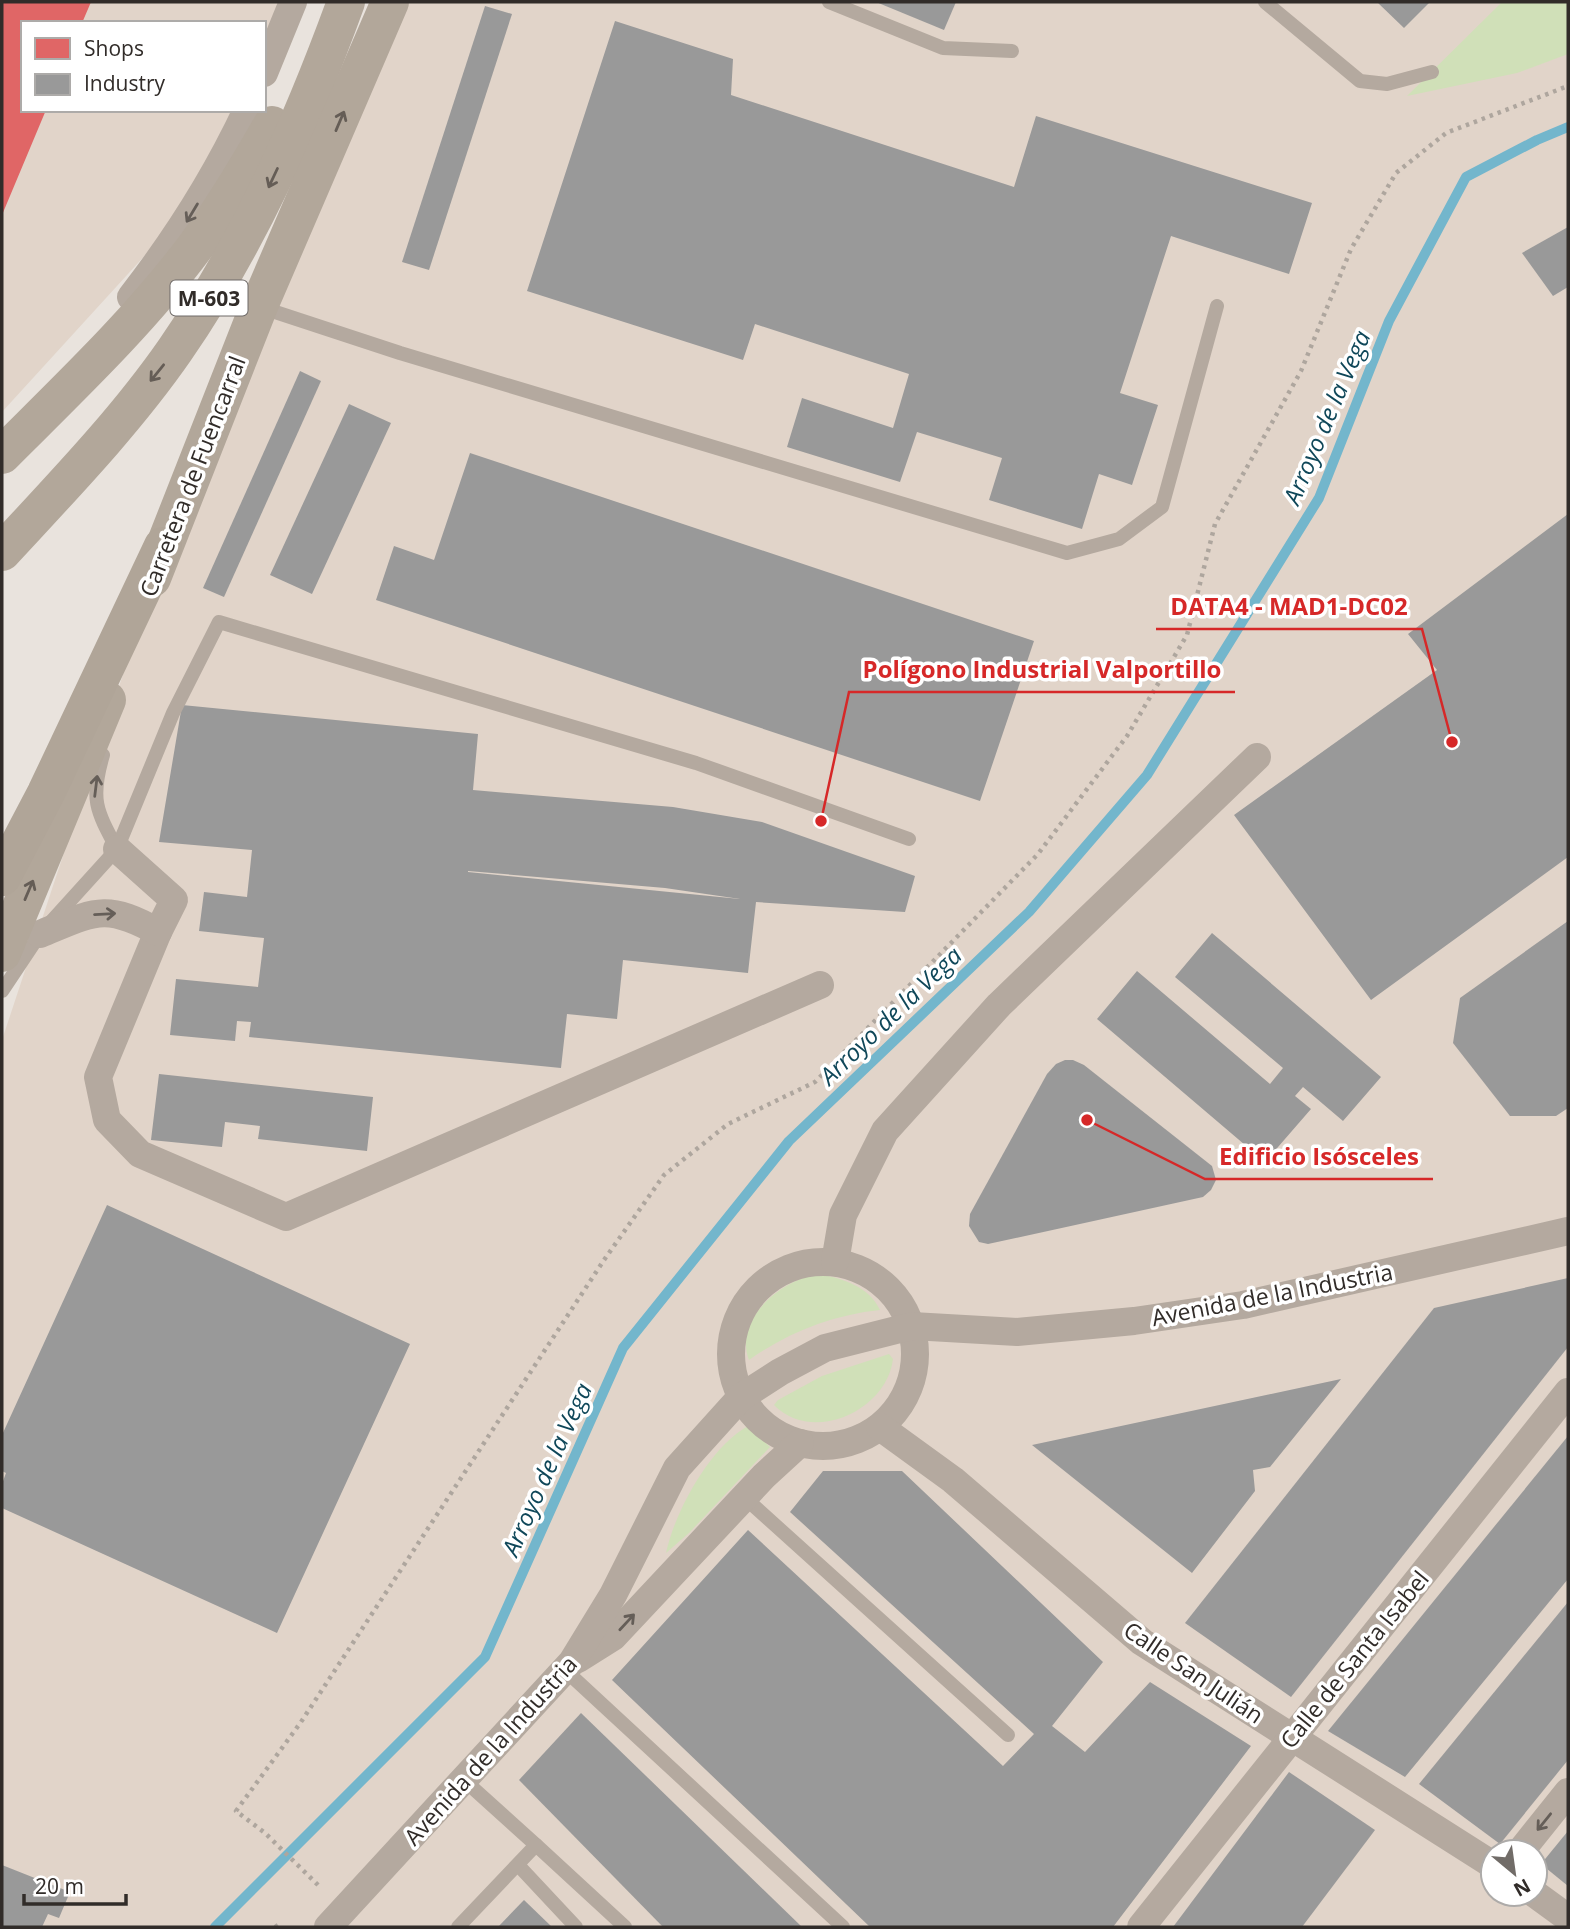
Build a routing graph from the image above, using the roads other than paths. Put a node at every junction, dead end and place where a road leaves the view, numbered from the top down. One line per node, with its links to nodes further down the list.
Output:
1 (293, 2): 8 (street)
2 (331, 2): 13 (highway)
3 (346, 2): 16 (highway, M-603, one-way to 16)
4 (390, 2): 11 (highway, Carretera de Fuencarral / M-603, one-way to 4)
5 (829, 2): 7 (lane)
6 (1265, 2): 9 (lane)
7 (1012, 51)
8 (266, 68)
9 (1432, 72)
10 (246, 112): 13 (street, one-way to 13)
11 (259, 306): 12 (lane); 15 (highway, Carretera de Fuencarral / M-603)
12 (1217, 306)
13 (36, 421): 14 (highway)
14 (2, 454)
15 (163, 546): 21 (highway); 24 (highway, Carretera de Fuencarral / M-603, one-way to 15)
16 (2, 552)
17 (118, 690): 20 (lane, one-way to 17)
18 (1257, 757): 28 (street)
19 (909, 839): 20 (lane)
20 (117, 849): 22 (street); 23 (lane)
21 (2, 877)
22 (158, 932): 23 (street, one-way to 22); 25 (street)
23 (40, 934): 26 (lane)
24 (2, 953)
25 (820, 985)
26 (2, 991)
27 (1568, 1231): 29 (street, Avenida de la Industria)
28 (835, 1262): 29 (street); 31 (street)
29 (912, 1326): 31 (street, Avenida de la Industria); 32 (street)
30 (1568, 1392): 37 (street, Calle de Santa Isabel)
31 (741, 1397): 33 (street); 35 (street, Avenida de la Industria)
32 (880, 1427): 33 (street); 37 (street, Calle San Julián)
33 (800, 1443): 34 (street)
34 (744, 1497): 35 (street, one-way to 34); 36 (lane)
35 (569, 1666): 38 (street, Avenida de la Industria); 50 (lane)
36 (1008, 1735)
37 (1291, 1736): 42 (street, Calle San Julián); 51 (street, Calle de Santa Isabel)
38 (464, 1780): 41 (lane); 46 (street, Avenida de la Industria)
39 (1568, 1792): 40 (street, one-way to 40)
40 (1531, 1838)
41 (536, 1845): 43 (lane); 49 (lane)
42 (1479, 1856)
43 (518, 1865): 47 (lane); 48 (lane)
44 (1549, 1904): 45 (street)
45 (1568, 1917)
46 (328, 1927)
47 (458, 1927)
48 (576, 1927)
49 (625, 1927)
50 (843, 1927)
51 (1142, 1927)

